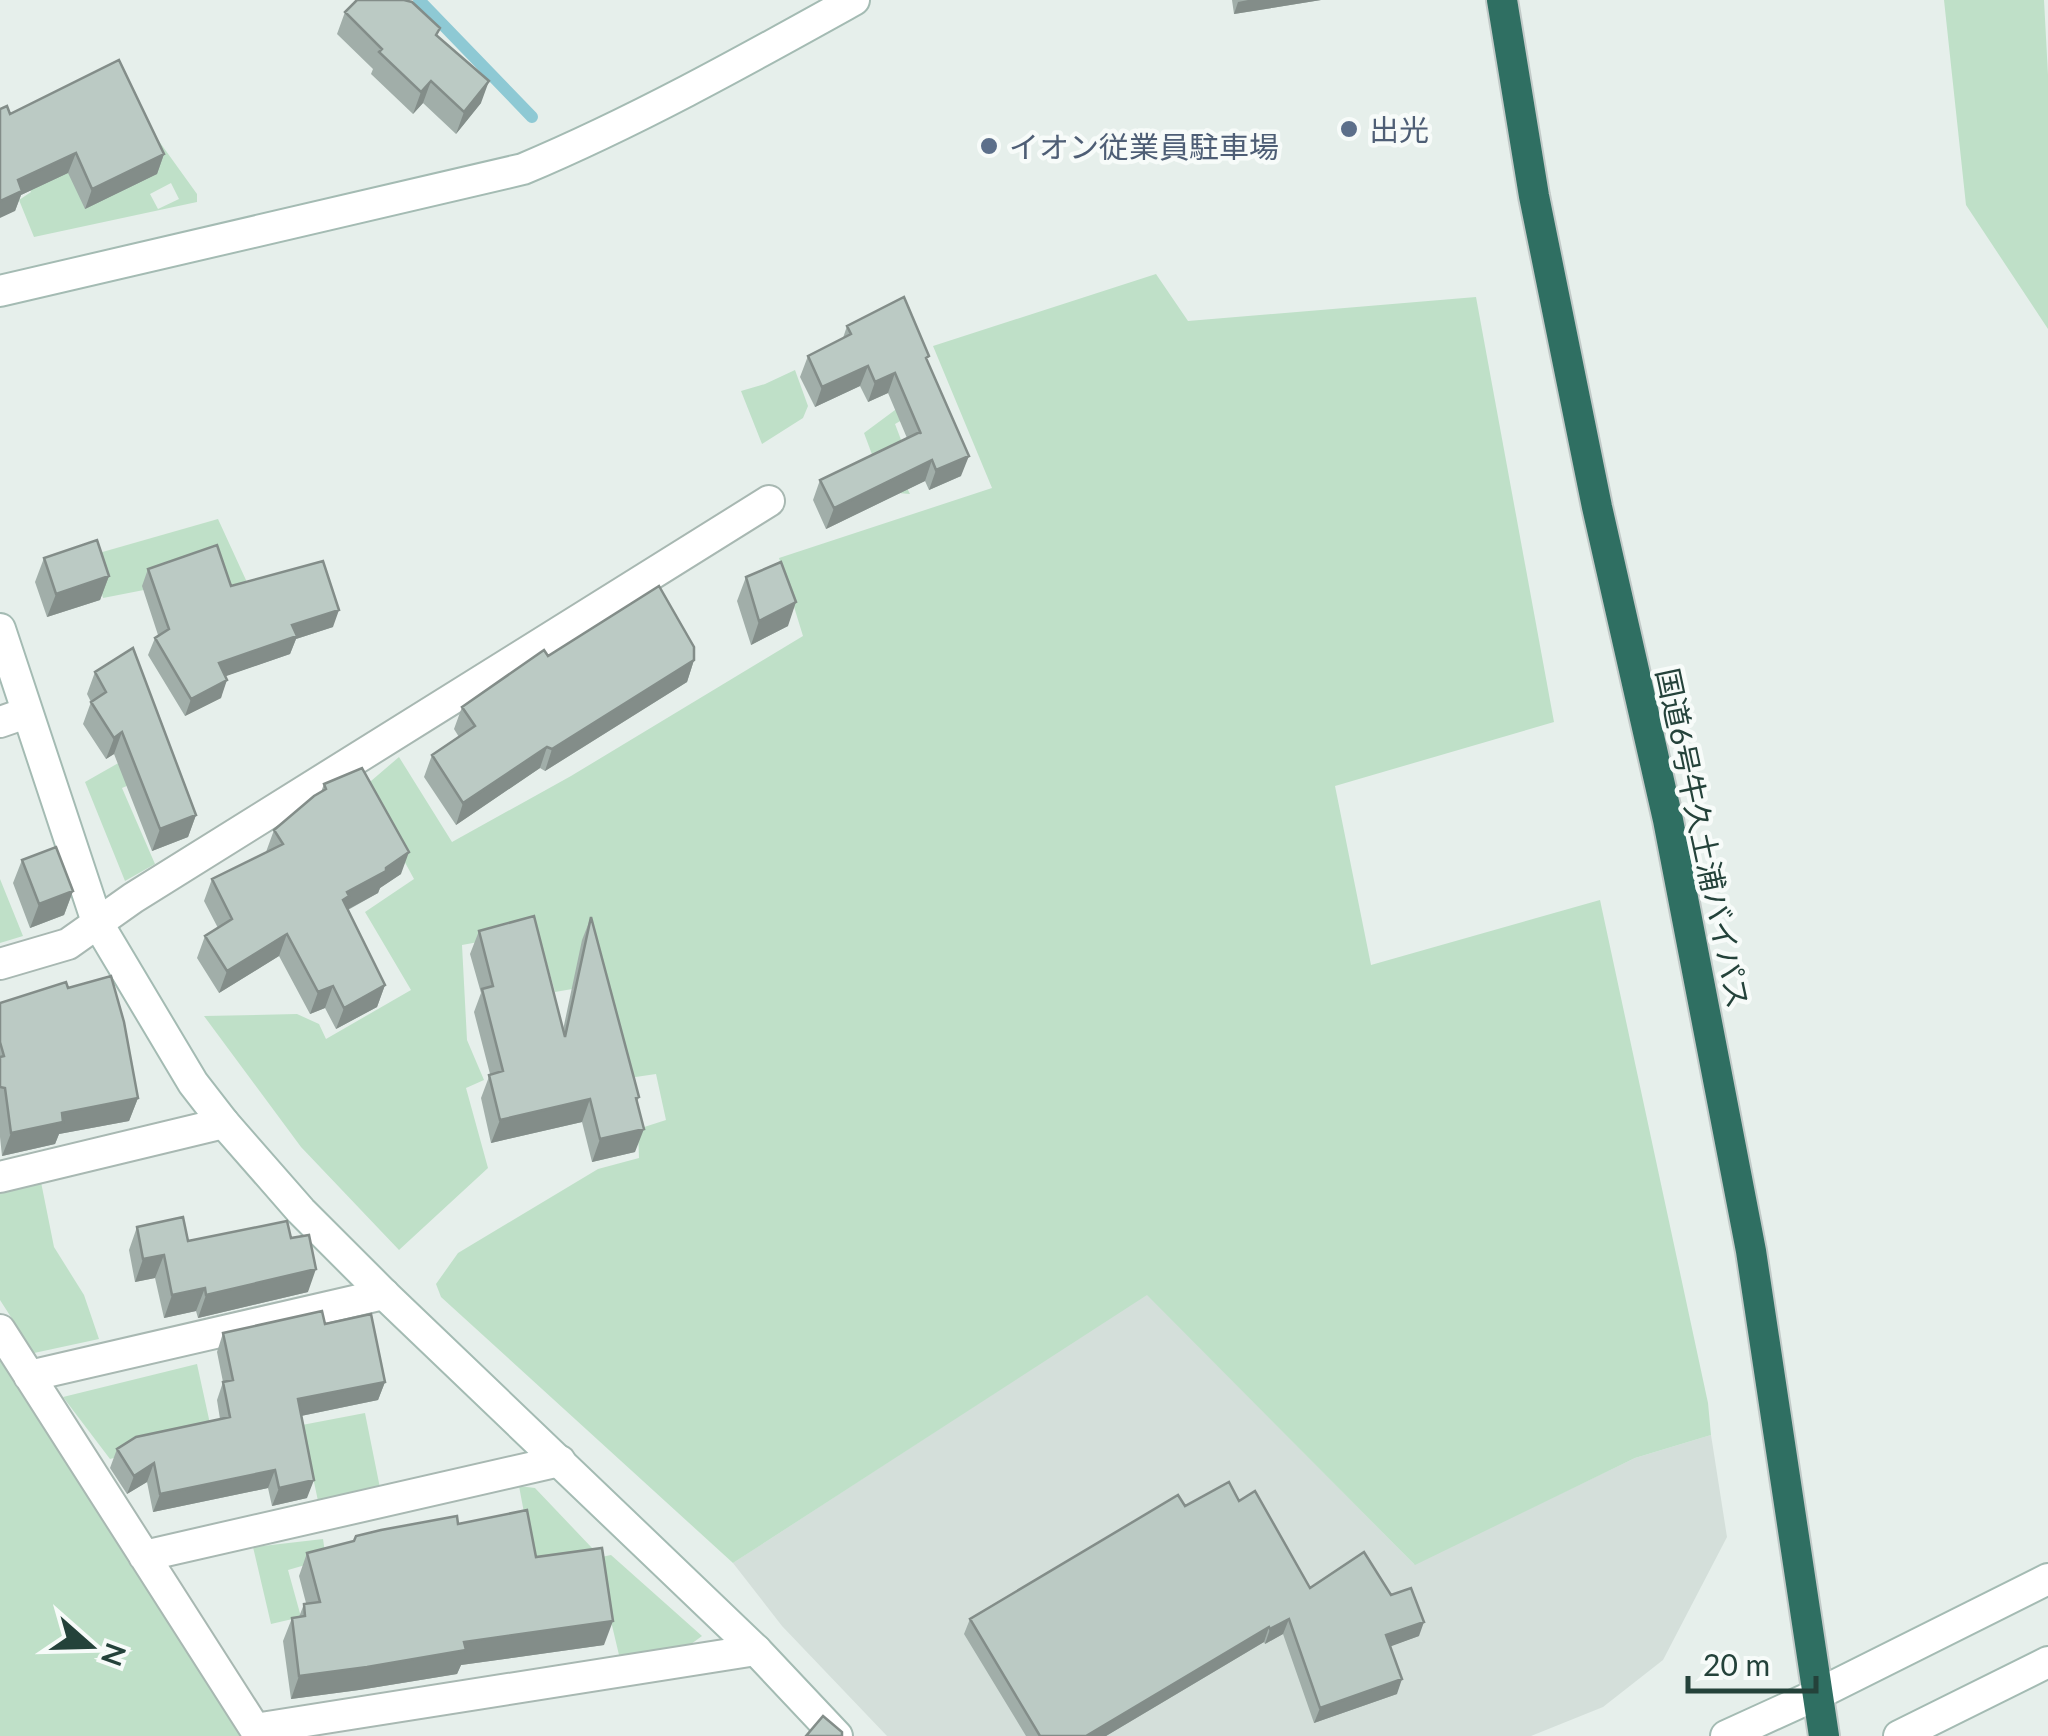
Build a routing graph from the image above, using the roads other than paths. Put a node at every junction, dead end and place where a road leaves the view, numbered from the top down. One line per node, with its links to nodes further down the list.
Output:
1 (854, 0): 3 (street)
2 (1502, 0): 19 (highway, 国道6号牛久土浦バイパス)
3 (0, 291)
4 (770, 501): 7 (street)
5 (0, 630): 6 (street)
6 (13, 718): 7 (street)
7 (97, 922): 8 (street); 9 (street)
8 (0, 964)
9 (224, 1124): 10 (street); 11 (street)
10 (0, 1177)
11 (384, 1294): 13 (street); 14 (street)
12 (0, 1330): 13 (street)
13 (29, 1376): 15 (street)
14 (560, 1461): 15 (street); 17 (street)
15 (144, 1556): 17 (street)
16 (2048, 1580): 19 (street)
17 (756, 1650): 20 (street)
18 (2048, 1662): 23 (street)
19 (1818, 1694): 21 (street); 22 (highway, 国道6号牛久土浦バイパス)
20 (837, 1736)
21 (1726, 1736)
22 (1824, 1736)
23 (1899, 1736)

